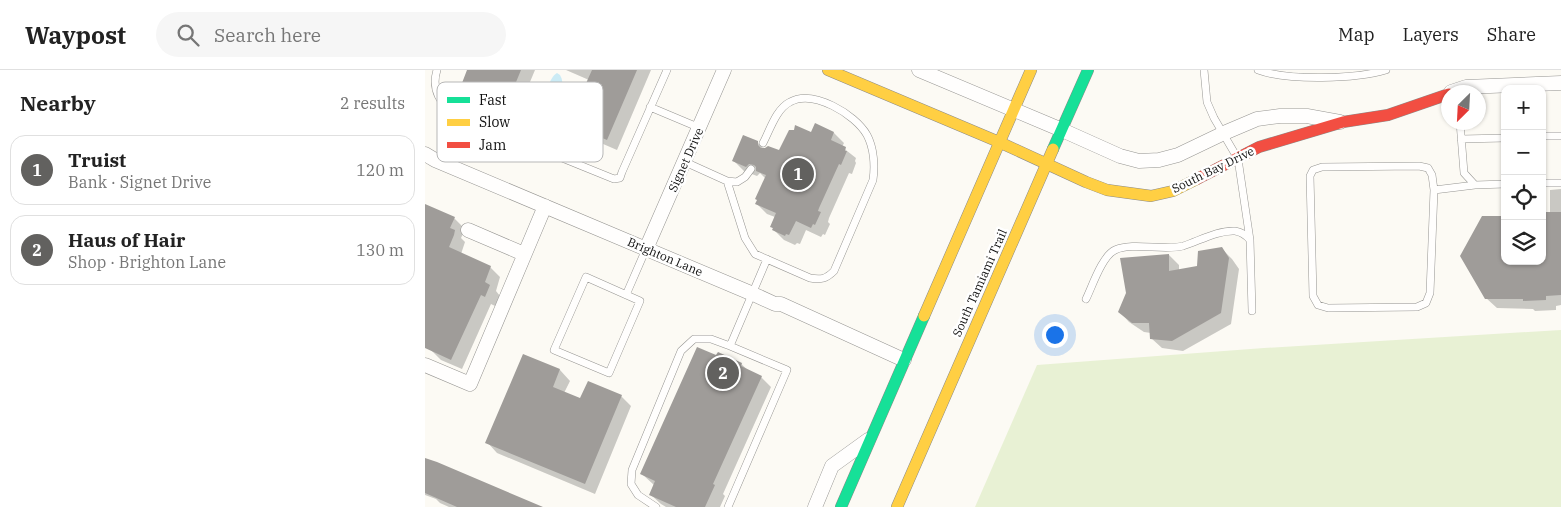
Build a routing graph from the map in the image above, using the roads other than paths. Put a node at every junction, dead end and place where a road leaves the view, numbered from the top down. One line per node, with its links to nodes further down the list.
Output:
1 (437, 70): 13 (lane)
2 (667, 70): 15 (lane)
3 (724, 70): 18 (street, Signet Drive)
4 (828, 70): 26 (main road, South Bay Drive)
5 (919, 70): 16 (street, South Bay Drive)
6 (1031, 70): 16 (main road)
7 (1088, 70): 19 (main road, South Tamiami Trail)
8 (1204, 70): 21 (lane)
9 (1258, 70): 10 (lane)
10 (1386, 70)
11 (1561, 83): 12 (street, South Bay Drive)
12 (1486, 85)
13 (437, 96)
14 (1441, 96): 17 (main road, South Bay Drive)
15 (651, 107): 18 (lane); 32 (lane)
16 (1014, 109): 19 (street, South Bay Drive); 26 (main road)
17 (1343, 122): 21 (street, South Bay Drive); 29 (main road, South Bay Drive)
18 (700, 128): 33 (street, Signet Drive)
19 (1062, 130): 21 (street, South Bay Drive); 34 (main road, South Tamiami Trail)
20 (1460, 130): 25 (lane)
21 (1224, 133): 29 (lane)
22 (1546, 136): 23 (lane)
23 (1561, 136)
24 (1501, 138): 25 (lane)
25 (1461, 139): 40 (lane)
26 (999, 142): 34 (main road, South Bay Drive); 53 (main road)
27 (763, 144): 47 (lane)
28 (425, 154): 30 (street, Brighton Lane)
29 (1238, 159): 34 (main road, South Bay Drive); 44 (lane)
30 (437, 161)
31 (440, 162): 42 (street, Brighton Lane)
32 (572, 162)
33 (685, 162): 36 (lane); 45 (street, Signet Drive)
34 (1047, 164): 60 (main road, South Tamiami Trail)
35 (751, 169): 36 (lane)
36 (727, 181): 47 (lane)
37 (1546, 183): 38 (lane)
38 (1561, 183)
39 (1501, 184): 40 (lane)
40 (1475, 185): 41 (lane)
41 (1433, 190): 41 (lane)
42 (545, 206): 45 (street, Brighton Lane); 46 (street)
43 (468, 230): 46 (street)
44 (1251, 240): 50 (lane); 51 (lane)
45 (646, 250): 48 (street, Brighton Lane); 49 (lane)
46 (524, 254): 54 (street)
47 (767, 259): 48 (lane)
48 (753, 294): 52 (lane); 53 (street, Brighton Lane)
49 (627, 295): 49 (lane)
50 (1086, 299)
51 (1252, 312)
52 (730, 346): 56 (lane); 57 (lane)
53 (904, 360): 55 (main road)
54 (425, 365)
55 (871, 438): 58 (street); 59 (main road)
56 (656, 507)
57 (727, 507)
58 (815, 507)
59 (841, 507)
60 (897, 507)

